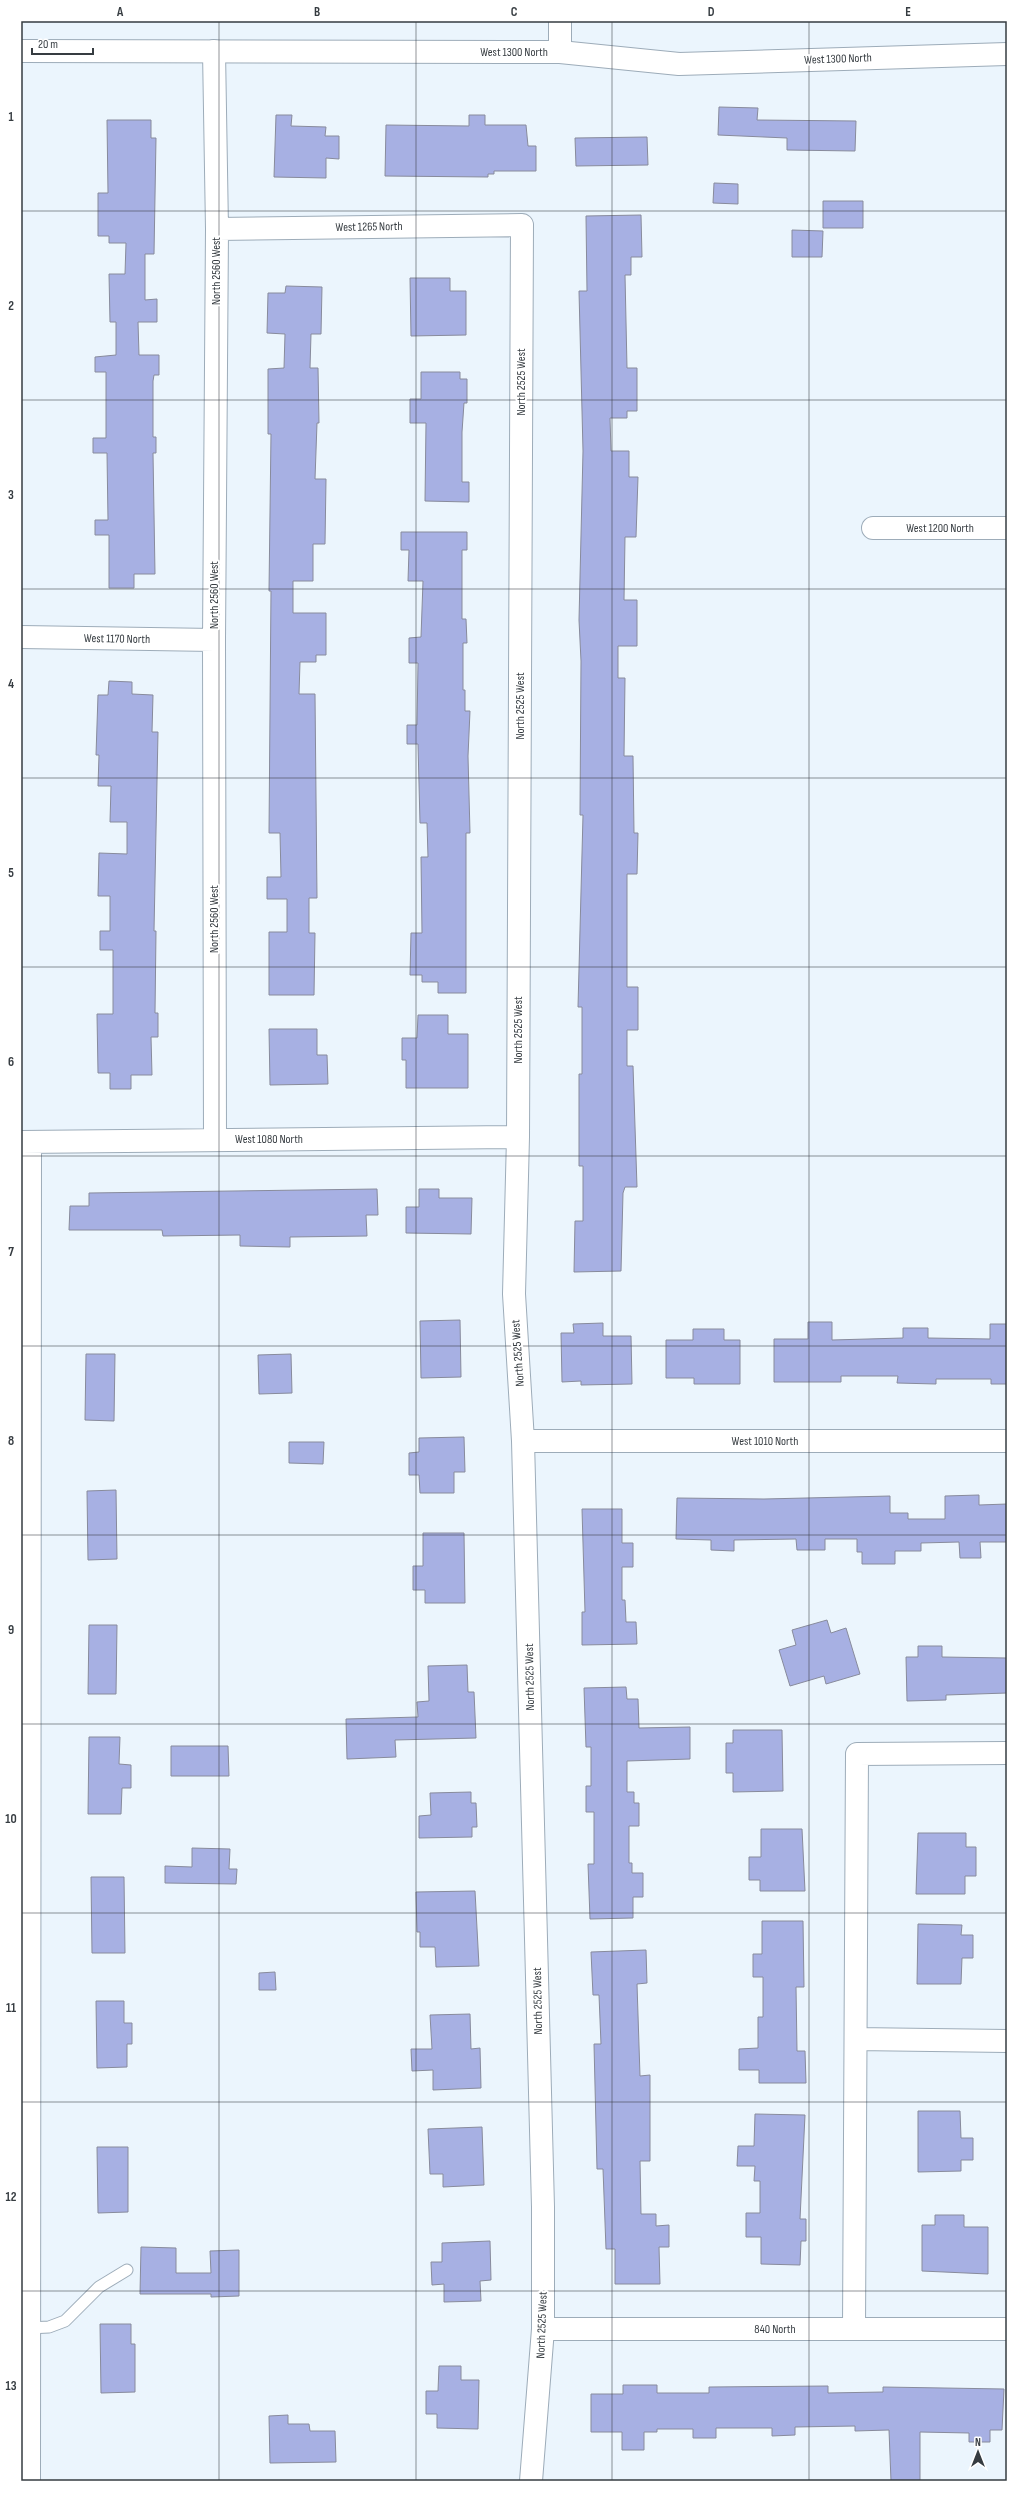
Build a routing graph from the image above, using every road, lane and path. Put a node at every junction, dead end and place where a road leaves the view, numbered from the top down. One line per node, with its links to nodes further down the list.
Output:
1 (560, 21): 4 (street)
2 (21, 51): 3 (street, West 1300 North)
3 (214, 51): 4 (street, West 1300 North); 7 (street, North 2560 West)
4 (560, 52): 5 (street, West 1300 North)
5 (1007, 54)
6 (522, 225): 7 (street, West 1265 North); 12 (street, North 2525 West)
7 (217, 228): 11 (street, North 2560 West)
8 (873, 528): 9 (street, West 1200 North)
9 (1007, 528)
10 (21, 637): 11 (street, West 1170 North)
11 (214, 640): 13 (street, North 2560 West)
12 (518, 1137): 13 (street, West 1080 North); 15 (street, North 2525 West)
13 (215, 1138): 14 (street, West 1080 North)
14 (26, 1142): 21 (street)
15 (523, 1441): 16 (street, West 1010 North); 22 (street, North 2525 West)
16 (1007, 1441)
17 (1007, 1753): 18 (street)
18 (856, 2039): 19 (street); 23 (street)
19 (1007, 2041)
20 (127, 2270): 21 (lane)
21 (29, 2328): 25 (street)
22 (543, 2329): 23 (street, 840 North); 26 (street, North 2525 West)
23 (854, 2329): 24 (street, 840 North)
24 (1007, 2329)
25 (29, 2481)
26 (531, 2481)

